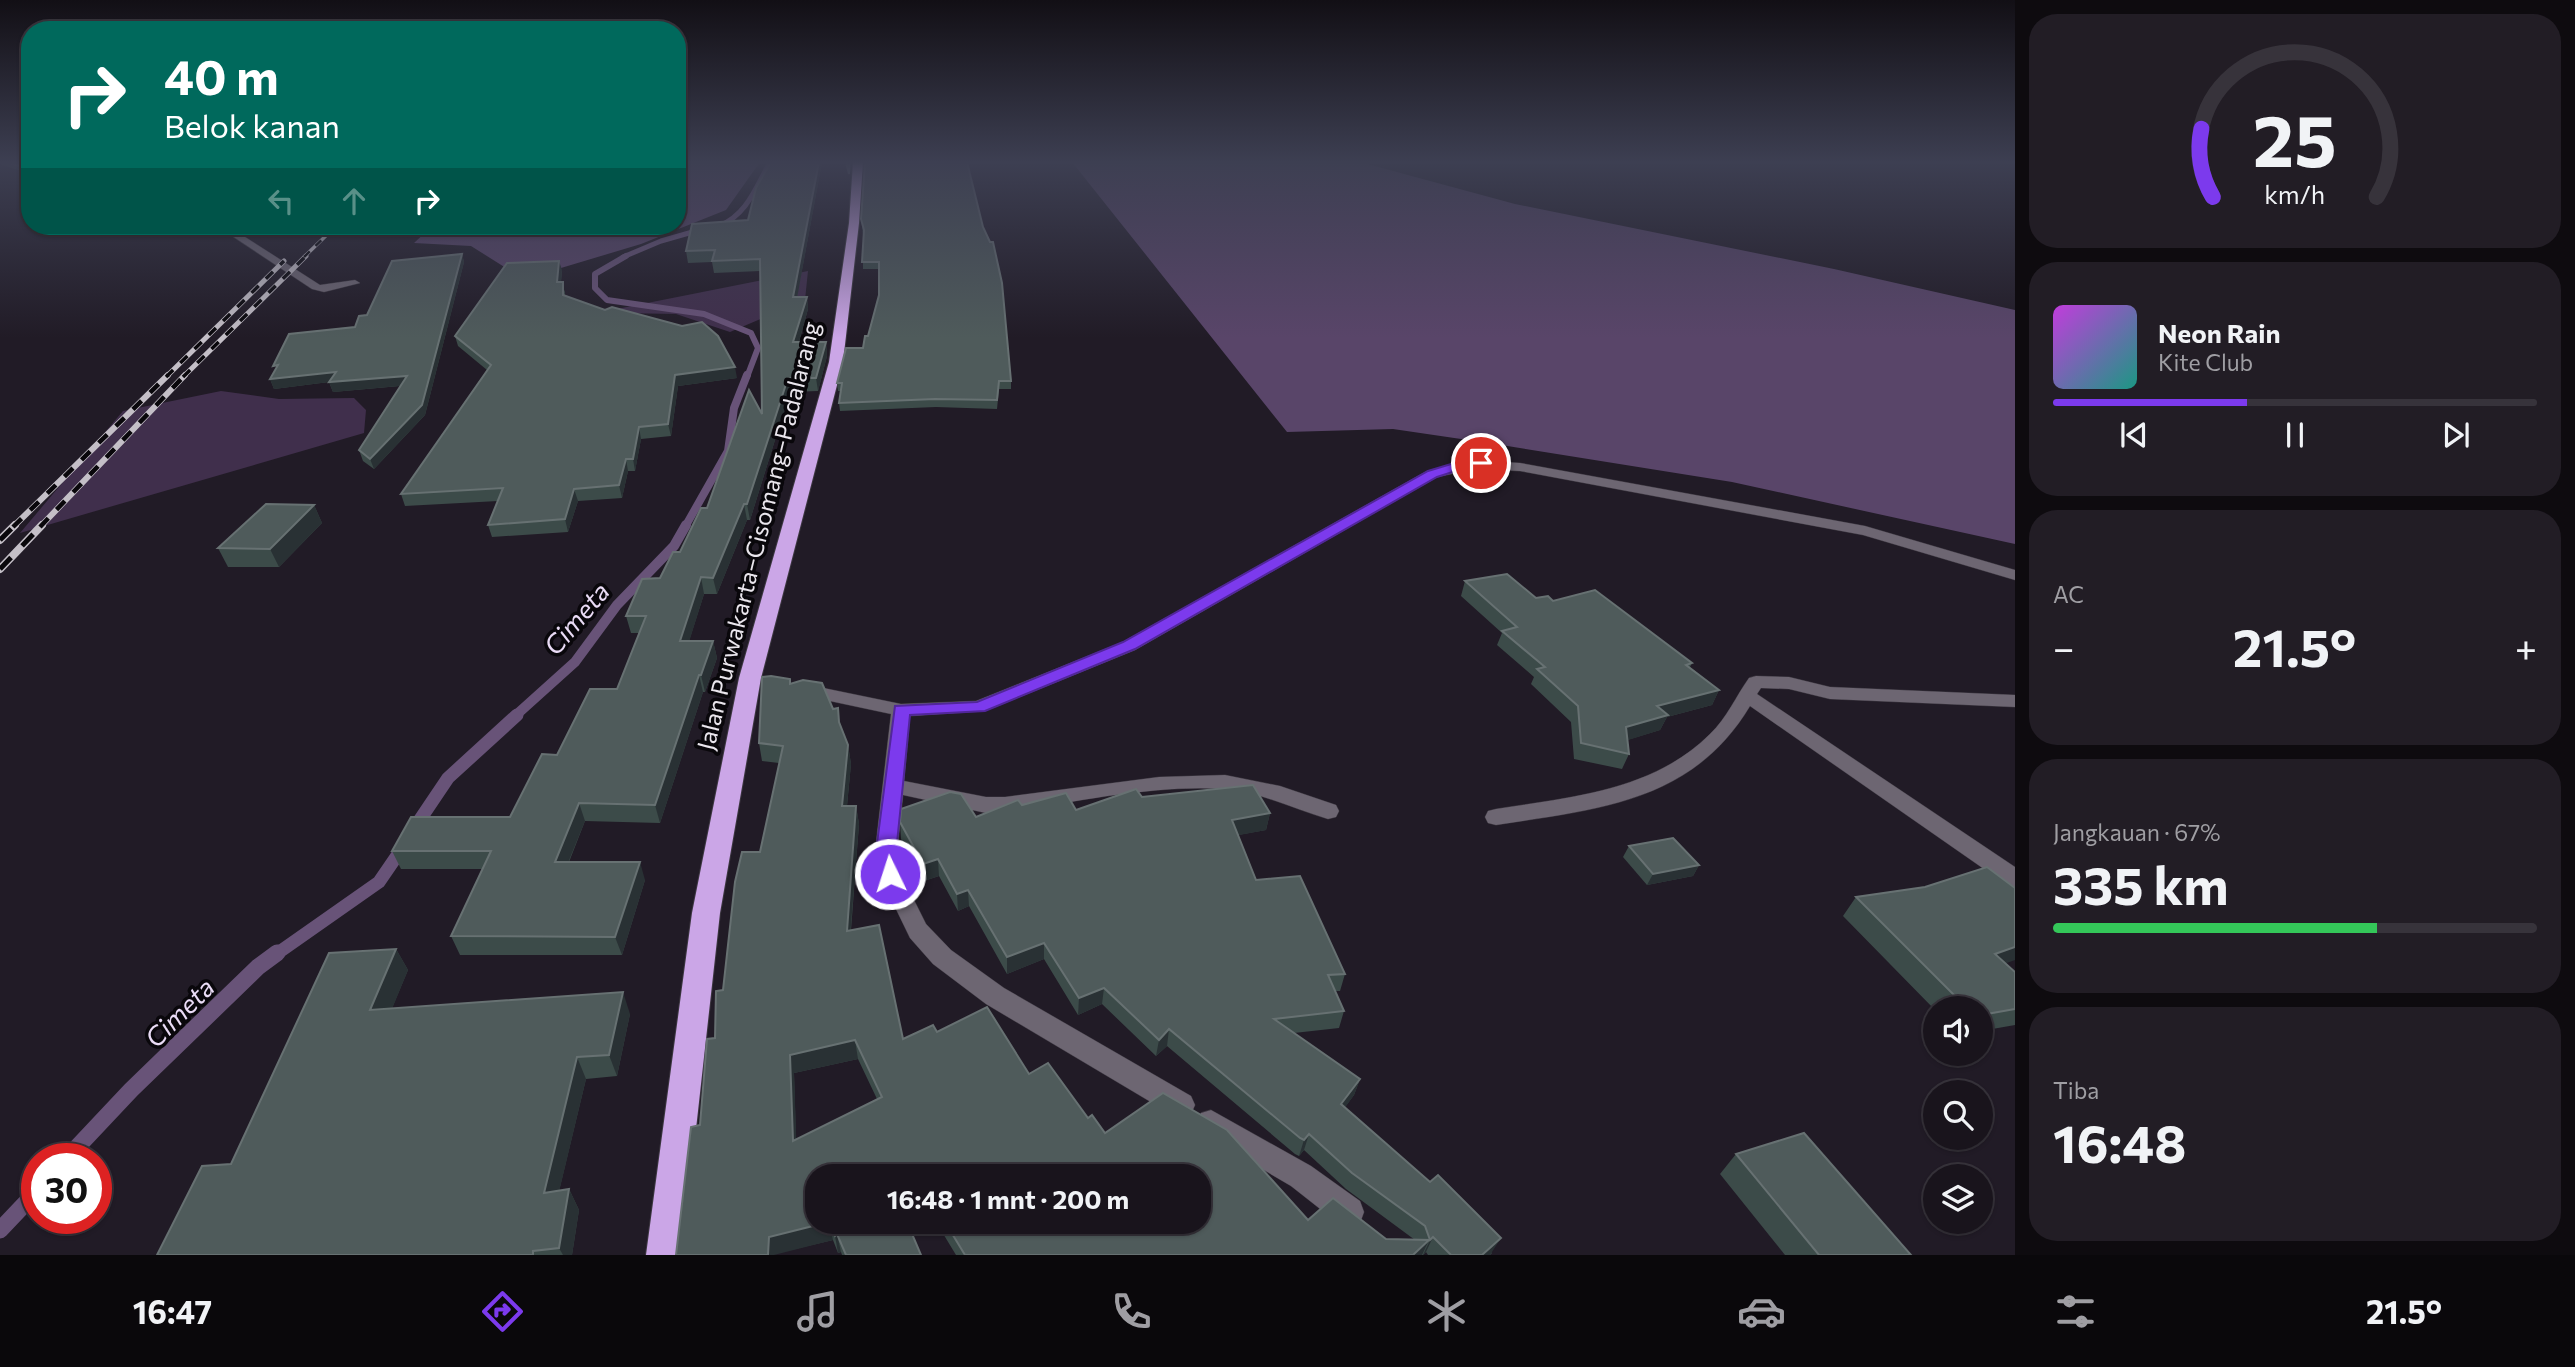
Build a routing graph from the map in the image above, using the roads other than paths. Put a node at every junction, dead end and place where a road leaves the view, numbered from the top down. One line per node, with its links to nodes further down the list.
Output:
1 (854, 221): 14 (highway, Jalan Purwakarta–Cisomang–Padalarang)
2 (236, 235): 3 (street)
3 (355, 283)
4 (2015, 575): 8 (street)
5 (790, 688): 8 (street)
6 (1746, 695): 7 (street); 11 (street); 12 (street)
7 (2015, 701)
8 (901, 710): 9 (street)
9 (894, 786): 10 (street); 13 (street)
10 (1328, 811)
11 (1496, 817)
12 (2015, 879)
13 (1364, 1223)
14 (664, 1255)

